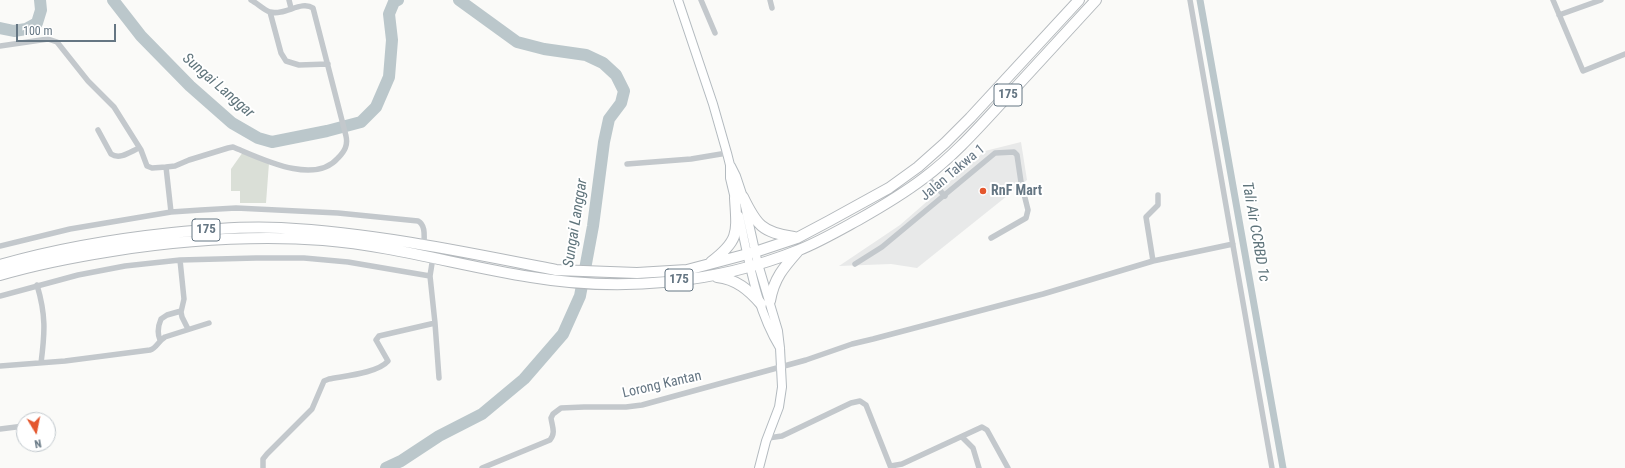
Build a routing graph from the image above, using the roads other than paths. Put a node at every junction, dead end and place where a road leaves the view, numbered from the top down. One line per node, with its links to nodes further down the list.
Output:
1 (251, 0): 13 (street)
2 (289, 0): 11 (street)
3 (678, 0): 21 (main road)
4 (701, 0): 15 (street)
5 (770, 0): 12 (street)
6 (1079, 0): 29 (highway, 175)
7 (1096, 0): 24 (highway, 175)
8 (1190, 0): 31 (street)
9 (1553, 0): 14 (street)
10 (1601, 0): 14 (street)
11 (291, 8): 13 (street); 18 (street)
12 (772, 8)
13 (270, 12): 18 (street)
14 (1559, 15): 17 (street)
15 (715, 34)
16 (0, 46): 20 (street)
17 (1625, 54)
18 (328, 64): 23 (street)
19 (98, 130): 20 (street)
20 (139, 148): 23 (street)
21 (727, 153): 22 (street); 27 (main road)
22 (627, 164)
23 (166, 167): 28 (street)
24 (927, 177): 26 (street); 34 (highway, 175)
25 (1158, 195): 38 (street)
26 (944, 196): 30 (street, Jalan Takwa 1); 39 (street, Jalan Takwa 1)
27 (739, 197): 29 (highway); 35 (main road); 42 (highway)
28 (171, 212): 32 (street); 33 (street)
29 (797, 238): 35 (highway, 175)
30 (991, 238)
31 (1233, 244): 38 (street); 68 (street)
32 (424, 245): 40 (highway, 175); 42 (highway, 175)
33 (0, 246)
34 (799, 250): 41 (highway, 175); 48 (highway)
35 (751, 254): 41 (main road); 42 (highway, 175)
36 (433, 257): 43 (highway, 175); 44 (street); 45 (highway, 175)
37 (180, 260): 44 (street); 46 (street); 49 (street)
38 (1153, 261): 56 (street)
39 (855, 264)
40 (0, 265)
41 (754, 265): 45 (highway, 175); 48 (main road)
42 (706, 266)
43 (0, 275)
44 (430, 276): 51 (street)
45 (710, 276): 48 (highway)
46 (37, 285): 47 (street); 54 (street)
47 (0, 296)
48 (766, 303): 56 (main road)
49 (181, 311): 52 (street); 53 (street)
50 (208, 323): 52 (street)
51 (435, 323): 57 (street); 63 (street)
52 (188, 328): 53 (street)
53 (160, 340): 54 (street)
54 (41, 363): 55 (street)
55 (0, 366)
56 (781, 367): 61 (main road); 64 (street, Lorong Kantan)
57 (439, 378)
58 (16, 427): 59 (street)
59 (0, 429)
60 (962, 437): 62 (street); 66 (street); 67 (street)
61 (768, 438): 62 (street); 65 (main road)
62 (891, 467)
63 (263, 468)
64 (482, 468)
65 (760, 468)
66 (979, 468)
67 (1008, 468)
68 (1272, 468)

